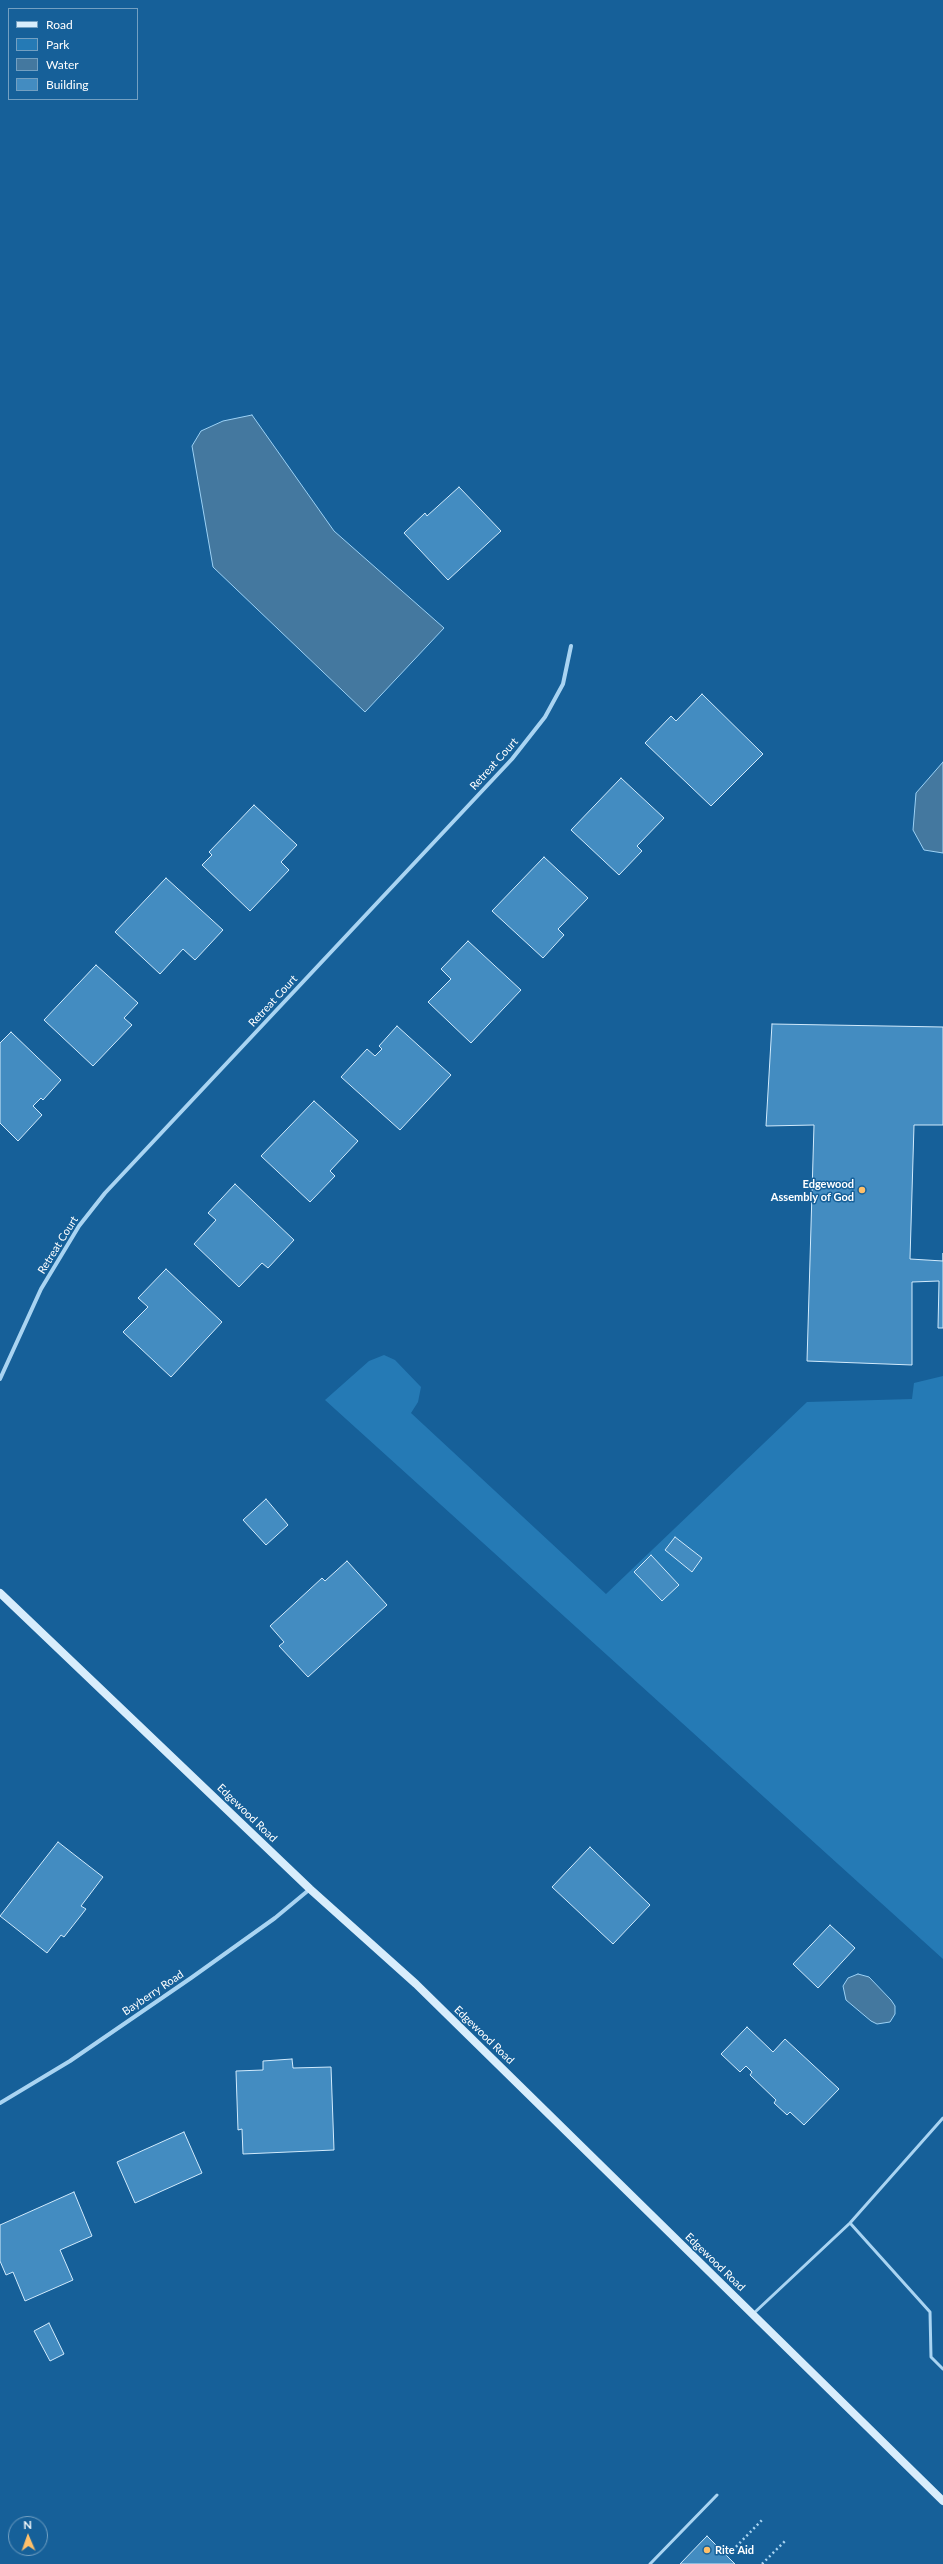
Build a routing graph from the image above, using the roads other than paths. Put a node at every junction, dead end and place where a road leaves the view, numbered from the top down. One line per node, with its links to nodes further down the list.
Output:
1 (571, 646): 2 (street, Retreat Court)
2 (0, 1379)
3 (0, 1593): 4 (main road, Edgewood Road)
4 (310, 1889): 5 (street, Bayberry Road); 8 (main road, Edgewood Road)
5 (0, 2103)
6 (943, 2118): 7 (lane)
7 (850, 2223): 8 (lane); 9 (lane)
8 (753, 2315): 11 (main road, Edgewood Road)
9 (943, 2369)
10 (717, 2495): 12 (lane)
11 (943, 2501)
12 (650, 2564)

